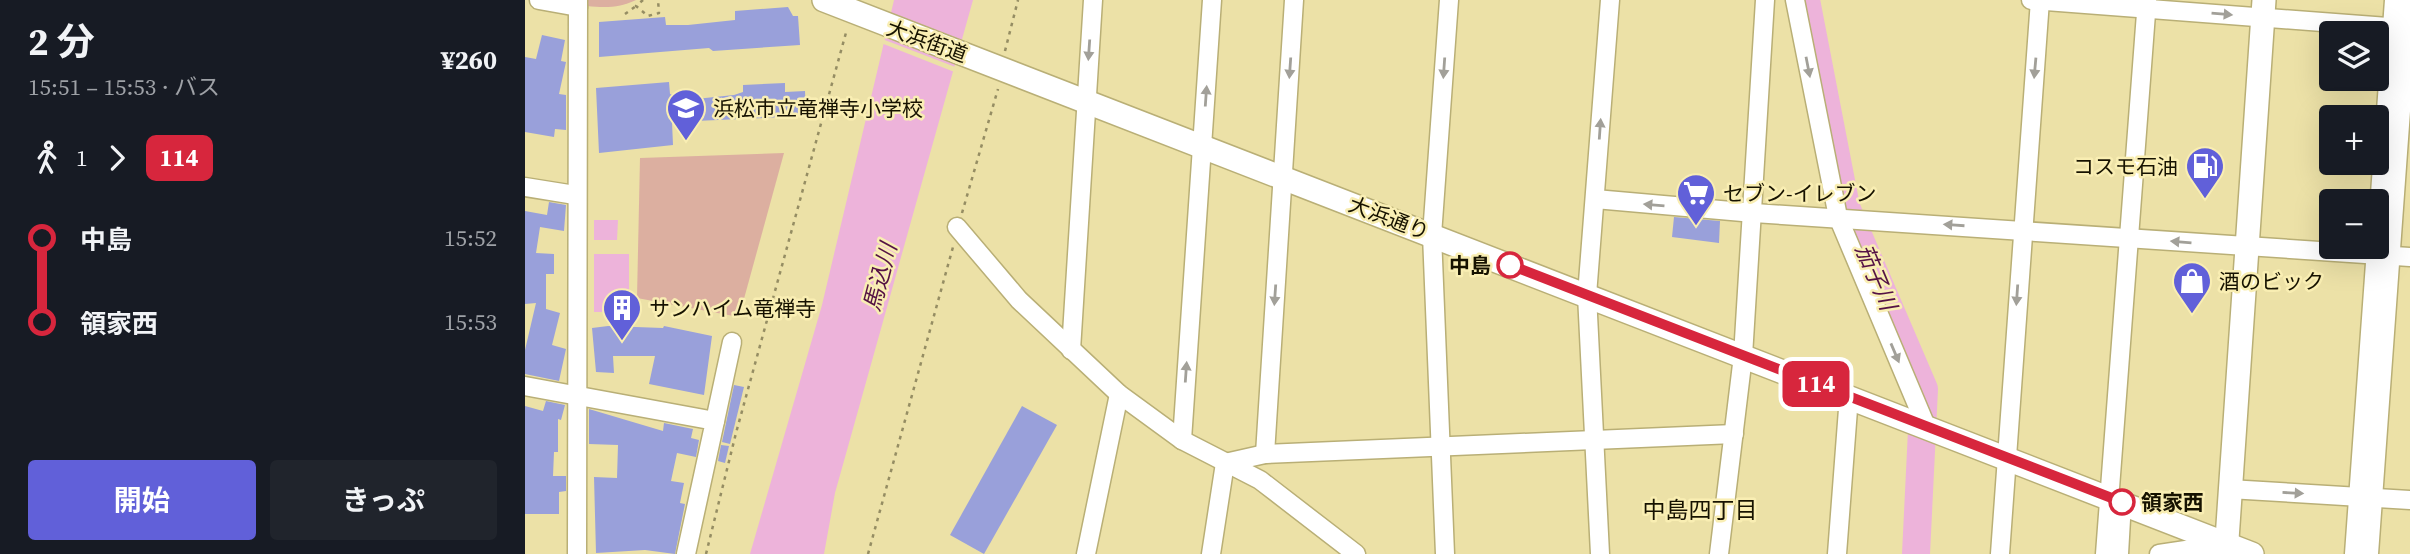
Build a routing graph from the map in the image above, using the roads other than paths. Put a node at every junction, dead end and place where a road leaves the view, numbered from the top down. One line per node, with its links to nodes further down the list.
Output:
1 (539, 0): 14 (street)
2 (824, 0): 18 (street, 大浜街道)
3 (1093, 0): 19 (street, one-way to 19)
4 (1212, 0): 20 (street, one-way to 4)
5 (1294, 0): 21 (street, one-way to 21)
6 (1449, 0): 30 (street, one-way to 30)
7 (1610, 0): 25 (street, one-way to 7)
8 (1765, 0): 26 (street)
9 (1795, 0): 27 (street, one-way to 27)
10 (2031, 0): 11 (street)
11 (2040, 0): 15 (street); 29 (street, one-way to 29)
12 (2394, 0): 17 (street)
13 (2409, 0): 17 (street)
14 (578, 3): 24 (street)
15 (2147, 4): 16 (street, one-way to 16); 31 (street)
16 (2263, 9): 17 (street); 32 (street)
17 (2401, 28): 23 (street)
18 (997, 68): 19 (street, 大浜通り)
19 (1086, 100): 20 (street, 大浜通り); 39 (street)
20 (1202, 145): 21 (street, 大浜通り); 48 (street, one-way to 20)
21 (1283, 176): 30 (street, 大浜通り); 51 (street, one-way to 51)
22 (525, 187): 24 (street)
23 (2389, 189)
24 (575, 195): 44 (street)
25 (1595, 200): 26 (street, one-way to 25); 37 (street)
26 (1753, 214): 27 (street); 40 (street)
27 (1838, 217): 29 (street, one-way to 27); 46 (street, one-way to 46)
28 (957, 227): 39 (street)
29 (2022, 230): 31 (street); 52 (street, one-way to 52)
30 (1432, 235): 37 (street, 大浜通り); 50 (street)
31 (2127, 238): 32 (street, one-way to 31); 56 (street)
32 (2249, 248): 33 (street); 54 (street)
33 (2319, 252)
34 (2389, 255): 35 (street)
35 (2410, 257)
36 (2384, 259): 55 (street)
37 (1587, 295): 40 (street, 大浜通り); 49 (street)
38 (732, 342): 45 (street)
39 (1071, 350): 42 (street)
40 (1743, 356): 43 (street, 大浜通り); 47 (street)
41 (525, 386): 44 (street)
42 (1119, 394): 48 (street); 61 (street)
43 (1849, 396): 46 (street, 大浜通り); 67 (street)
44 (576, 397): 45 (street); 59 (street)
45 (715, 421): 60 (street)
46 (1926, 426): 52 (street, 大浜通り)
47 (1734, 434): 49 (street); 66 (street)
48 (1182, 440): 53 (street)
49 (1595, 440): 50 (street); 65 (street)
50 (1442, 447): 51 (street); 64 (street)
51 (1265, 454): 53 (street)
52 (2006, 458): 56 (street, 大浜通り); 68 (street)
53 (1225, 463): 62 (street); 63 (street)
54 (2229, 489): 55 (street, one-way to 55); 58 (street)
55 (2366, 497): 57 (street); 73 (street); 74 (street)
56 (2115, 499): 58 (street, 大浜通り); 69 (street); 70 (street)
57 (2410, 500)
58 (2226, 549): 71 (street); 72 (street, 大浜通り)
59 (577, 554)
60 (686, 554)
61 (1086, 554)
62 (1211, 554)
63 (1356, 554)
64 (1445, 554)
65 (1600, 554)
66 (1719, 554)
67 (1837, 554)
68 (2000, 554)
69 (2105, 554)
70 (2119, 554)
71 (2159, 554)
72 (2252, 554)
73 (2354, 554)
74 (2369, 554)

